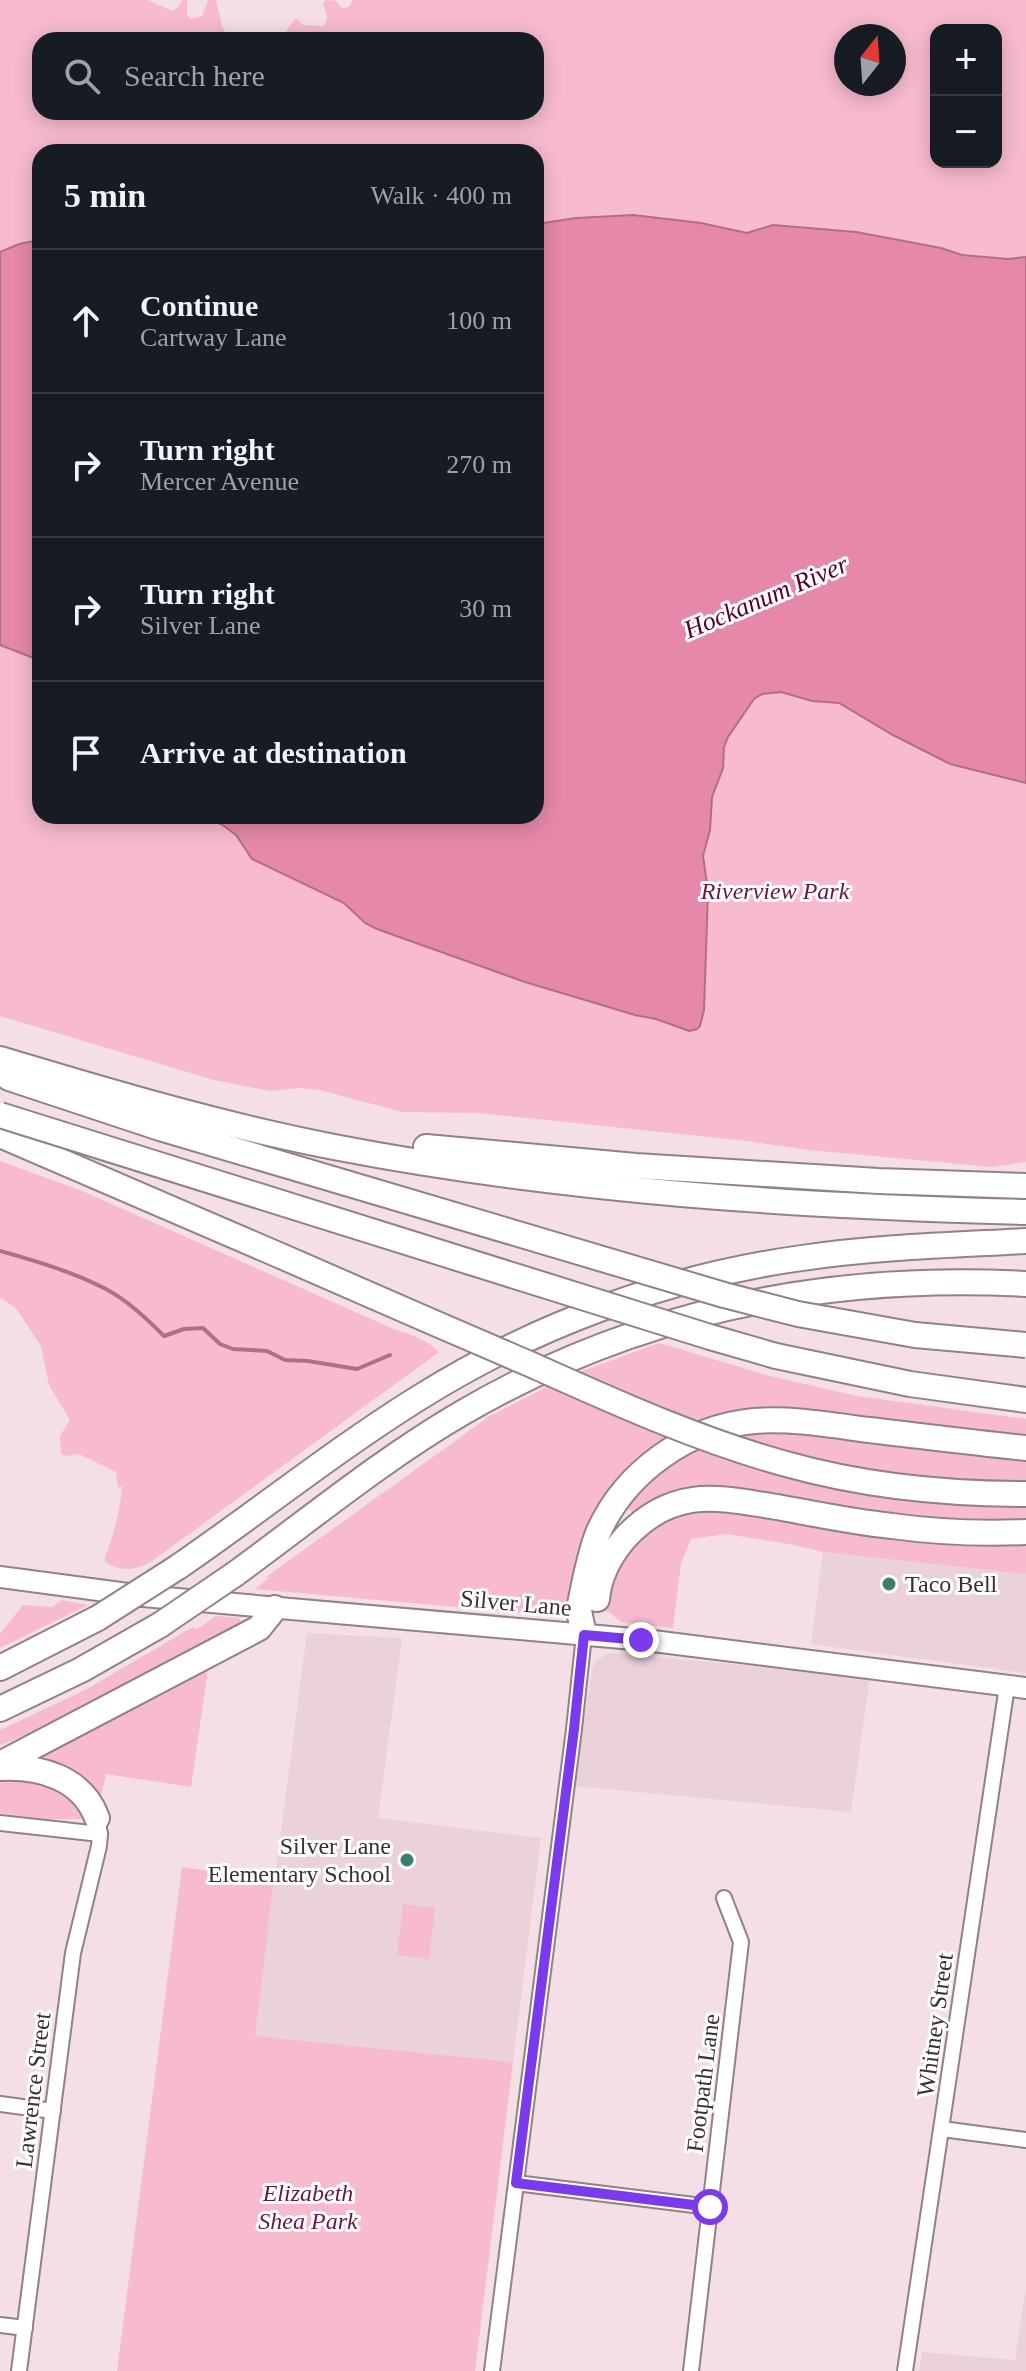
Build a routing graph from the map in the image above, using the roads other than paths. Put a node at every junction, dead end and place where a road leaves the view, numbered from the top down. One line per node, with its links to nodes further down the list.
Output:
1 (0, 1059): 4 (highway)
2 (0, 1074): 10 (highway, bridge)
3 (0, 1115): 11 (highway, bridge)
4 (272, 1134): 6 (highway); 7 (highway)
5 (0, 1135): 13 (highway, bridge)
6 (1026, 1186)
7 (1026, 1212)
8 (1026, 1241): 18 (highway, bridge)
9 (1026, 1284): 20 (highway, bridge)
10 (1026, 1345)
11 (1026, 1400)
12 (1026, 1448): 17 (highway)
13 (1026, 1494)
14 (1026, 1532): 17 (highway)
15 (0, 1577): 16 (main road, Silver Lane)
16 (275, 1608): 17 (main road, Silver Lane); 21 (highway)
17 (584, 1635): 19 (main road, Silver Lane); 29 (street)
18 (0, 1668)
19 (1016, 1687): 27 (street, Whitney Street)
20 (0, 1709)
21 (0, 1766): 23 (highway)
22 (0, 1823): 23 (street)
23 (98, 1826): 26 (street, Lawrence Street)
24 (724, 1898): 30 (street, Footpath Lane)
25 (0, 2104): 26 (street)
26 (53, 2111): 32 (street, Lawrence Street)
27 (942, 2129): 28 (street); 36 (street, Whitney Street)
28 (1026, 2140)
29 (516, 2183): 30 (street); 34 (street)
30 (710, 2207): 35 (street, Footpath Lane)
31 (0, 2325): 32 (street)
32 (25, 2328): 33 (street, Lawrence Street)
33 (19, 2371)
34 (492, 2371)
35 (691, 2371)
36 (905, 2371)

